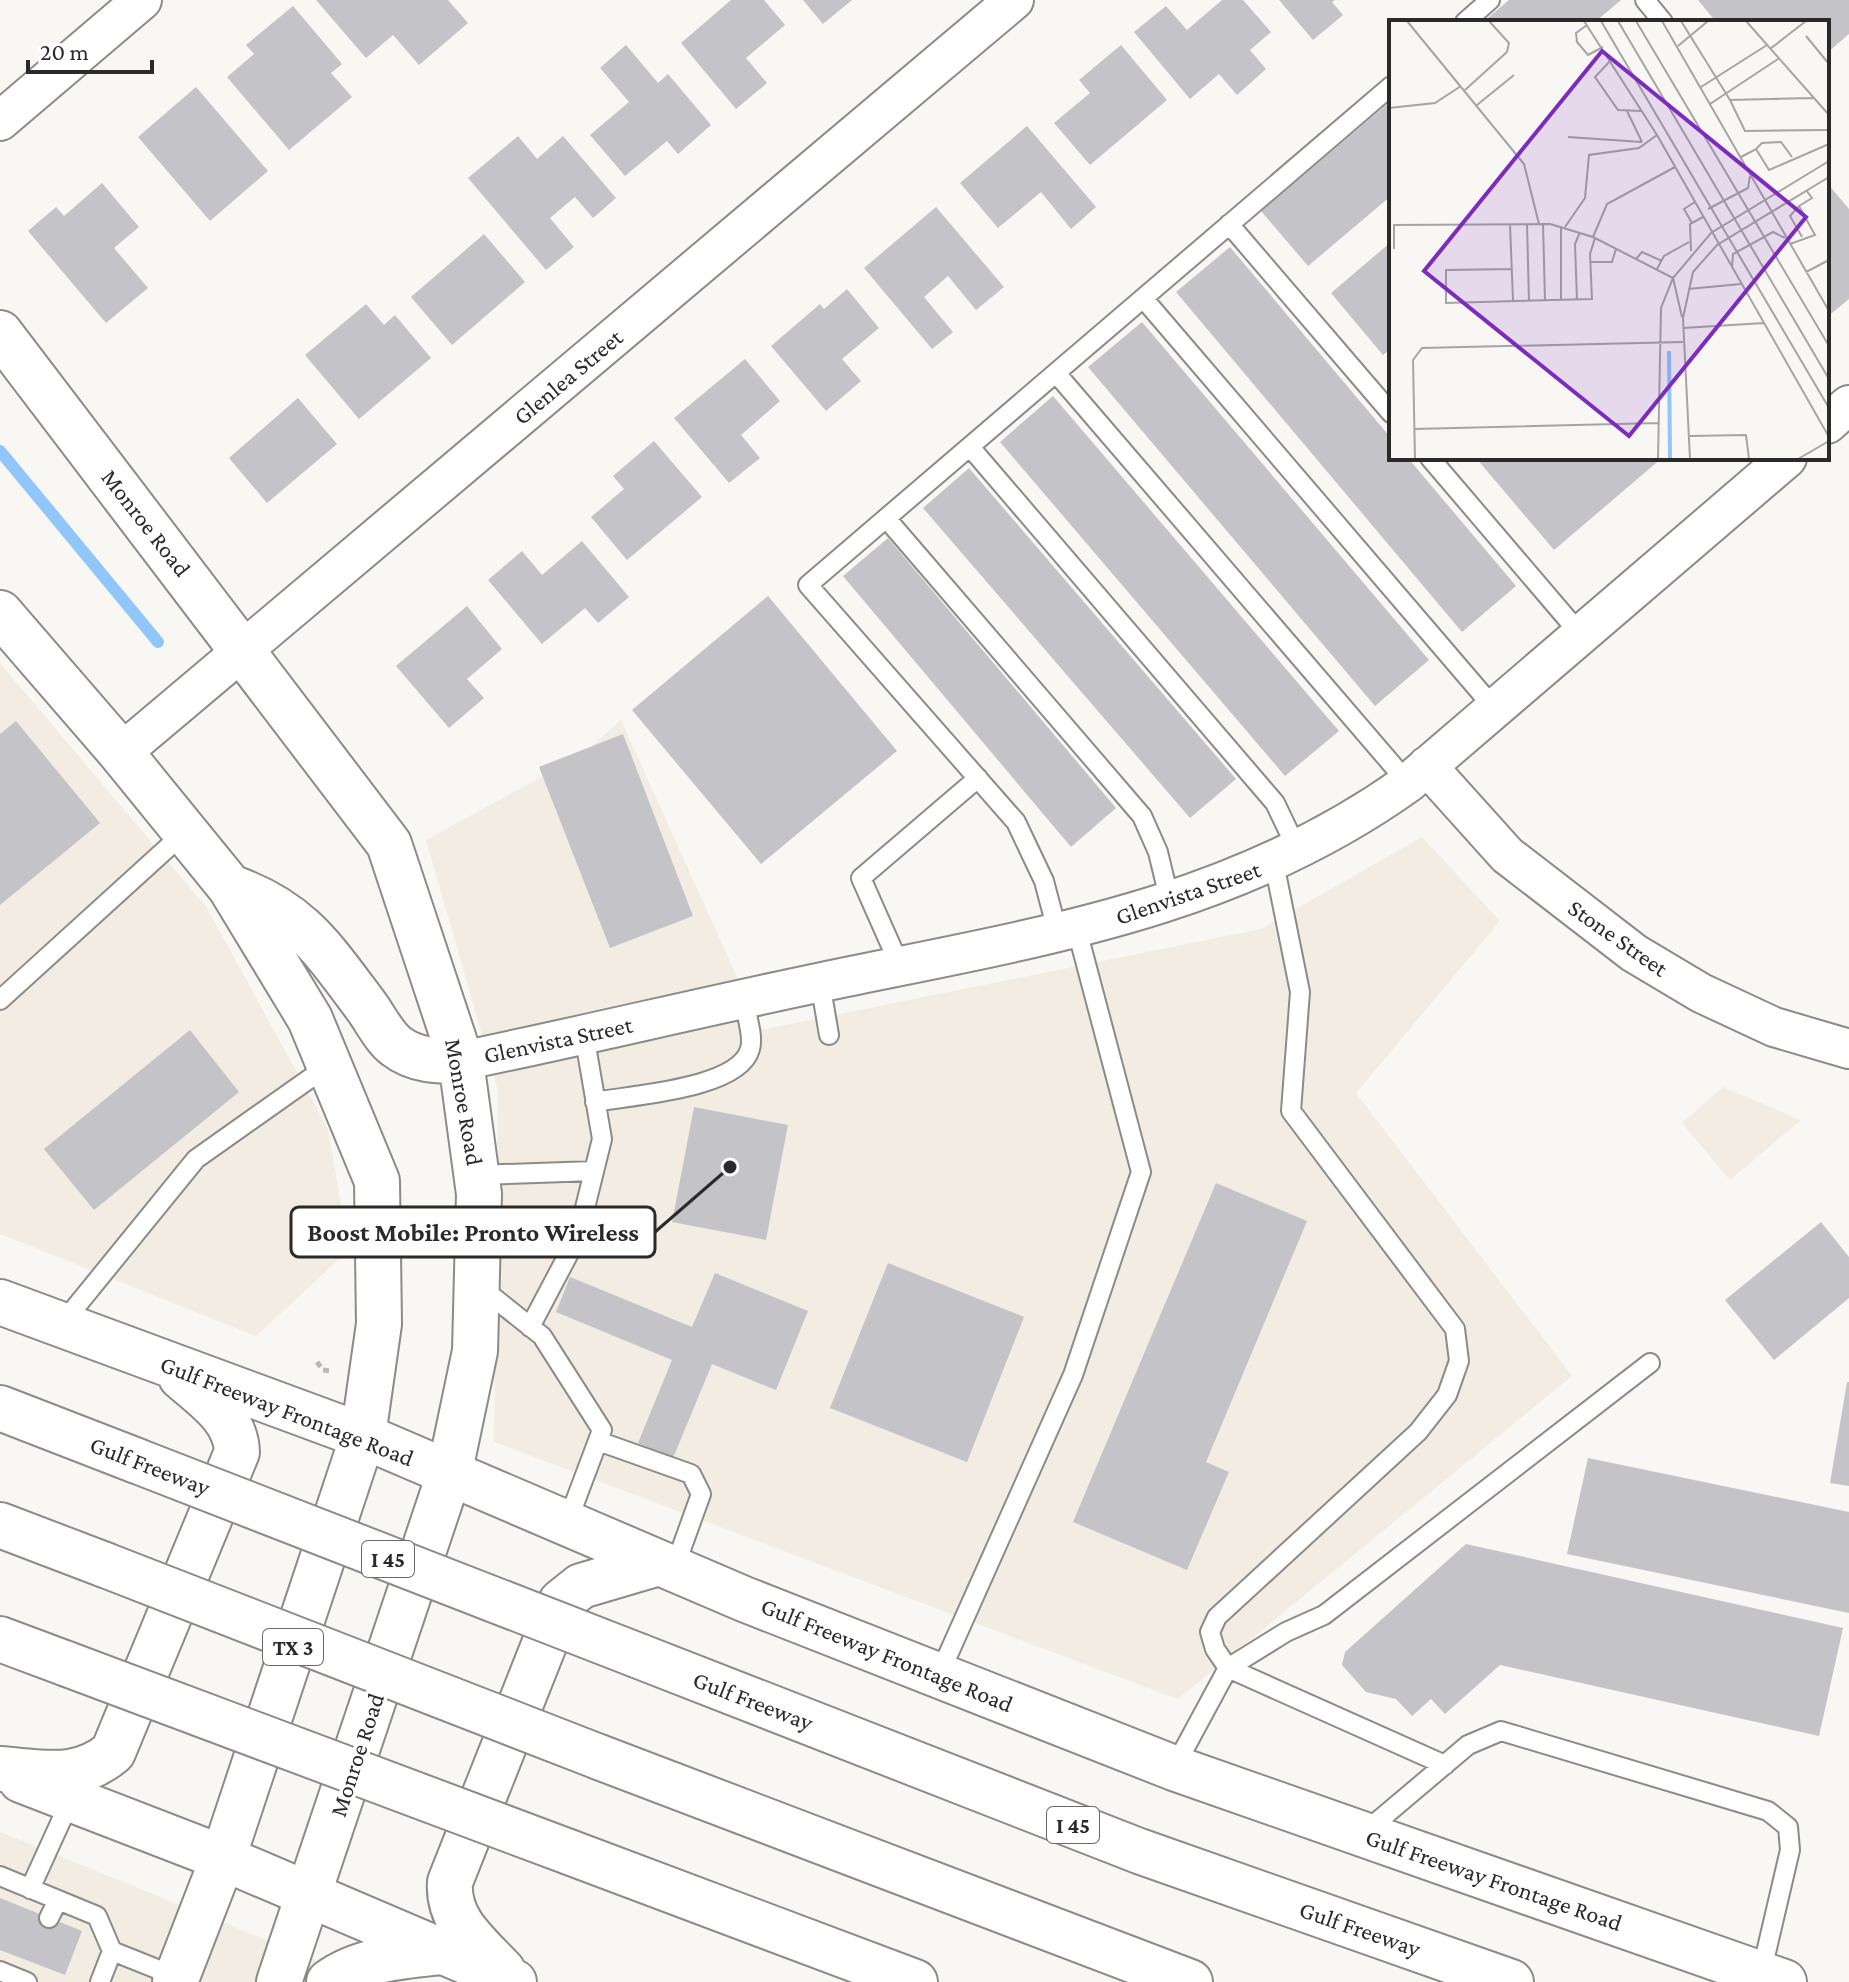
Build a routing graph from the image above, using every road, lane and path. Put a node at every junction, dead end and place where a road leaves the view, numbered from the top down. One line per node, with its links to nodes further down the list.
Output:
1 (142, 0): 8 (street)
2 (1014, 0): 22 (street, Glenlea Street)
3 (1490, 0): 5 (lane)
4 (1645, 0): 6 (lane)
5 (1467, 20)
6 (1661, 20)
7 (1389, 88): 9 (lane)
8 (0, 121)
9 (1229, 224): 10 (lane); 13 (lane)
10 (1143, 298): 12 (lane); 23 (lane)
11 (0, 333): 22 (main road, Monroe Road)
12 (1056, 373): 16 (lane); 25 (lane)
13 (1384, 391)
14 (1849, 405): 15 (street)
15 (1829, 422)
16 (970, 447): 19 (lane); 28 (lane)
17 (1432, 460): 21 (lane)
18 (1785, 460): 21 (street, Glenvista Street)
19 (886, 518): 26 (lane); 30 (lane)
20 (0, 613): 24 (main road)
21 (1581, 635): 23 (street, Glenvista Street)
22 (245, 651): 24 (street, Glenlea Street); 39 (main road, Monroe Road)
23 (1494, 708): 25 (street, Glenvista Street)
24 (121, 753): 27 (main road)
25 (1418, 774): 28 (street, Glenvista Street); 38 (street, Stone Street)
26 (978, 778): 31 (lane); 32 (lane)
27 (185, 832): 29 (main road); 35 (lane)
28 (1286, 857): 30 (street, Glenvista Street); 60 (lane)
29 (230, 887): 39 (main road); 40 (main road)
30 (1170, 902): 31 (street, Glenvista Street)
31 (1068, 932): 32 (street, Glenvista Street); 61 (lane)
32 (900, 966): 33 (street, Glenvista Street)
33 (820, 982): 34 (street, Glenvista Street); 37 (lane)
34 (743, 999): 36 (street, Glenvista Street); 41 (lane)
35 (0, 1000)
36 (584, 1034): 39 (street, Glenvista Street); 41 (lane)
37 (829, 1035)
38 (1849, 1049)
39 (461, 1061): 43 (main road, Monroe Road)
40 (329, 1065): 46 (lane); 53 (main road)
41 (595, 1102): 42 (lane)
42 (594, 1171): 43 (lane); 47 (lane)
43 (477, 1175): 44 (main road, Monroe Road)
44 (477, 1285): 47 (lane); 55 (main road, Monroe Road)
45 (0, 1302): 46 (main road, Gulf Freeway Frontage Road)
46 (61, 1325): 50 (main road, Gulf Freeway Frontage Road)
47 (530, 1327): 54 (lane)
48 (317, 1362): 51 (path)
49 (1650, 1363): 60 (lane)
50 (167, 1364): 53 (main road, Gulf Freeway Frontage Road); 64 (main road)
51 (333, 1371)
52 (0, 1408): 86 (main road, Gulf Freeway / I 45, bridge)
53 (363, 1436): 55 (main road, Gulf Freeway Frontage Road); 67 (main road, TX 3)
54 (598, 1441): 56 (lane); 58 (lane)
55 (449, 1475): 56 (main road, Gulf Freeway Frontage Road); 70 (main road, Monroe Road)
56 (566, 1524): 58 (main road, Gulf Freeway Frontage Road)
57 (0, 1525): 85 (main road, bridge)
58 (666, 1566): 61 (main road, Gulf Freeway Frontage Road); 83 (main road)
59 (0, 1639): 84 (main road, bridge)
60 (1228, 1668): 62 (lane); 63 (lane)
61 (938, 1676): 63 (main road, Gulf Freeway Frontage Road)
62 (1445, 1765): 66 (lane); 77 (lane)
63 (1174, 1768): 66 (main road, Gulf Freeway Frontage Road)
64 (0, 1770): 65 (main road)
65 (71, 1799): 67 (main road); 69 (lane)
66 (1362, 1834): 77 (main road, Gulf Freeway Frontage Road)
67 (223, 1858): 70 (main road); 78 (main road, TX 3)
68 (2, 1881): 69 (lane)
69 (30, 1889): 71 (lane)
70 (310, 1897): 74 (main road); 81 (main road, Monroe Road)
71 (58, 1900): 72 (lane); 73 (lane)
72 (49, 1918)
73 (112, 1951): 78 (lane); 80 (lane)
74 (442, 1952): 82 (main road); 83 (main road)
75 (29, 1961): 79 (lane)
76 (0, 1971): 79 (lane)
77 (1772, 1978)
78 (176, 1979)
79 (24, 1981)
80 (100, 1982)
81 (279, 1982)
82 (329, 1982)
83 (513, 1982)
84 (915, 1982)
85 (1190, 1982)
86 (1511, 1982)

